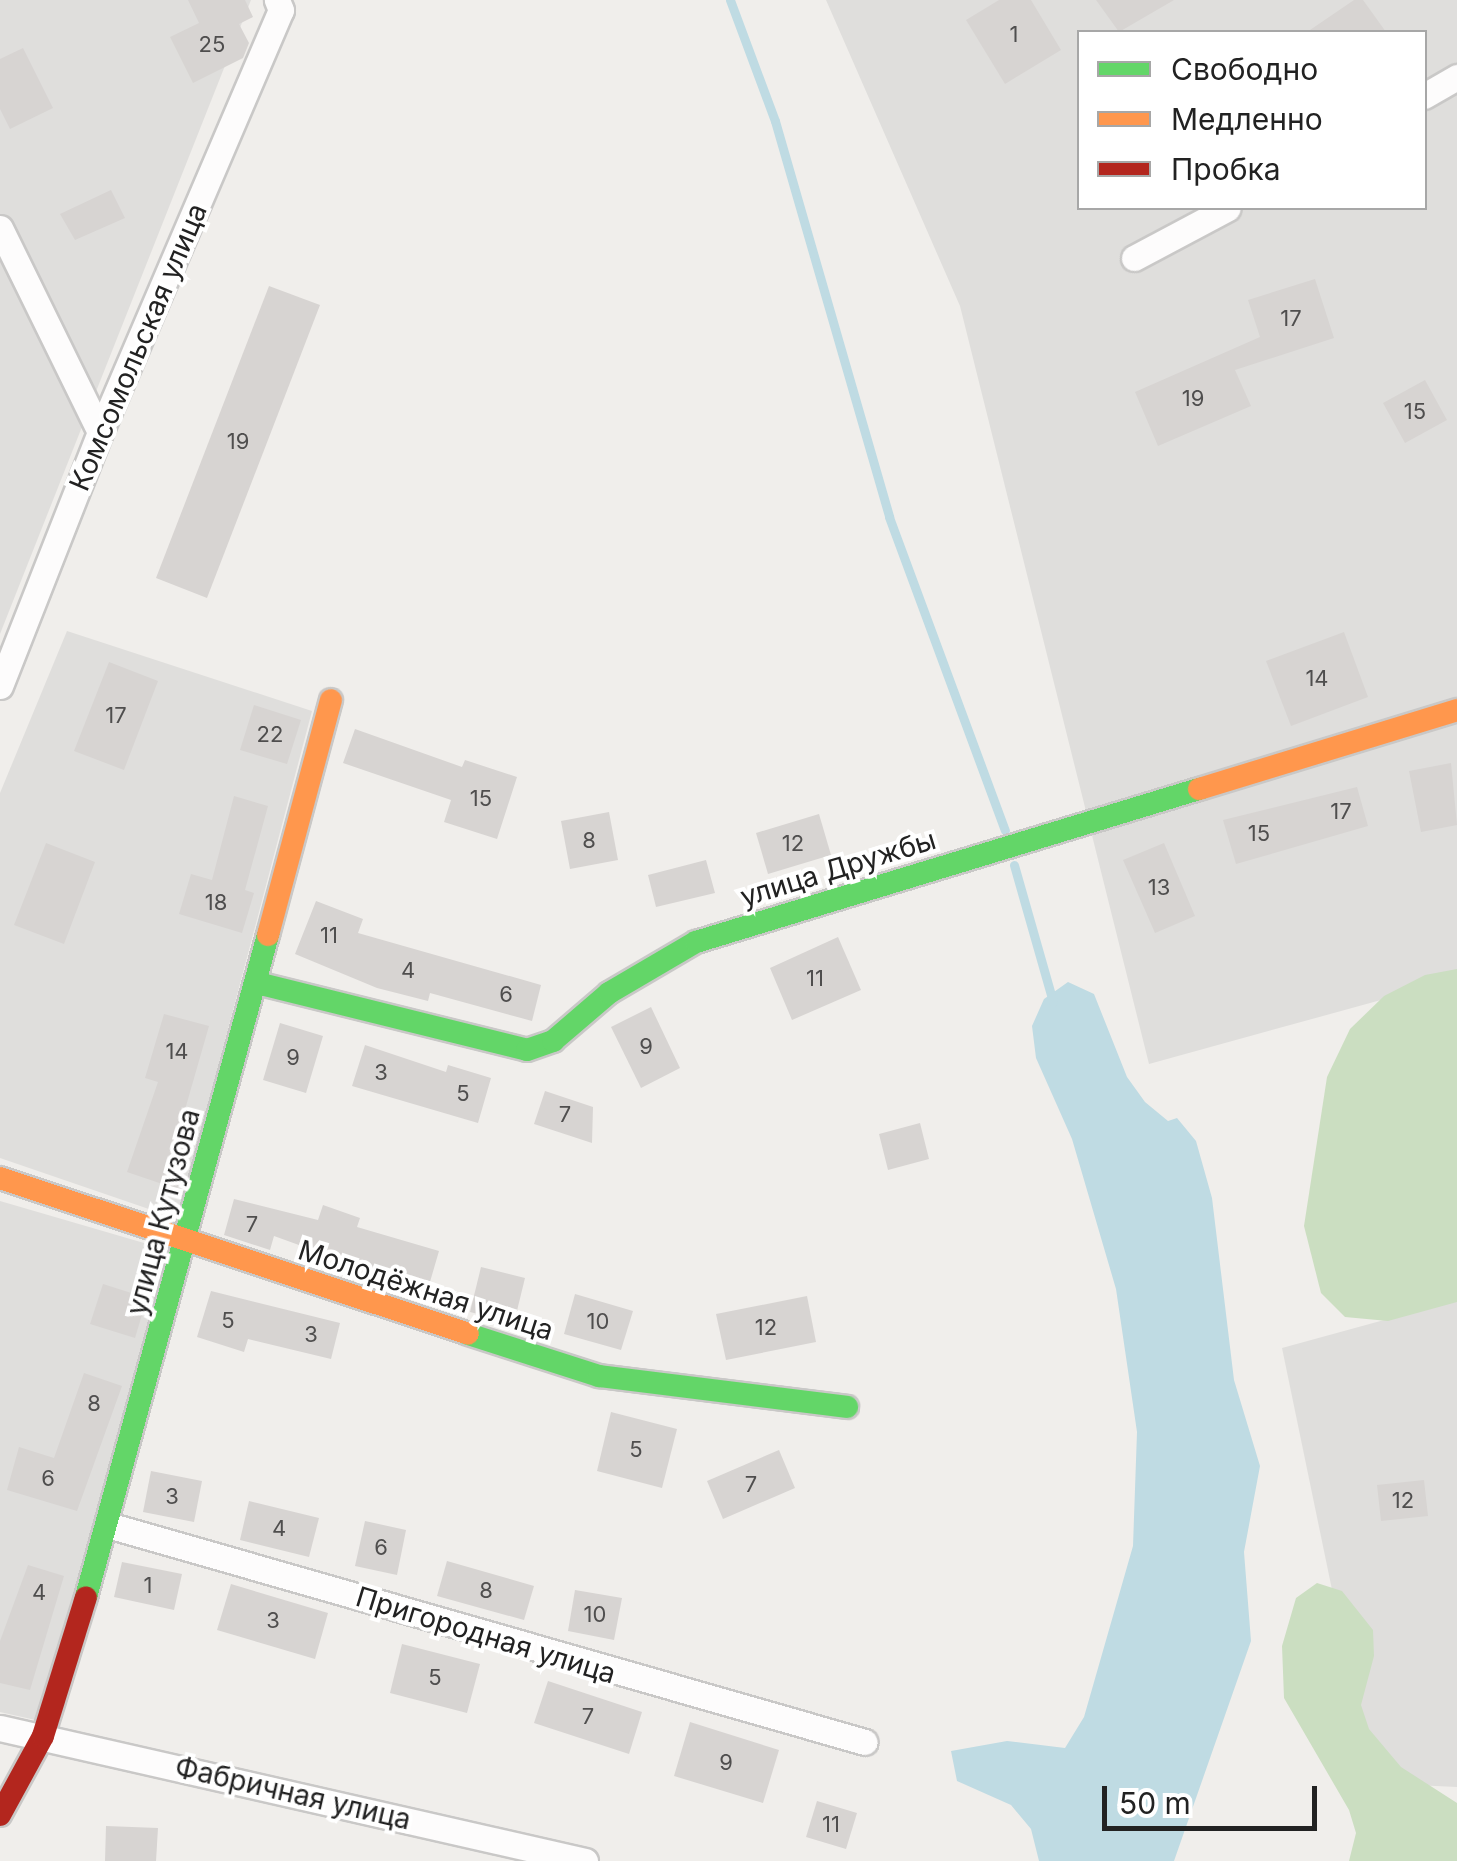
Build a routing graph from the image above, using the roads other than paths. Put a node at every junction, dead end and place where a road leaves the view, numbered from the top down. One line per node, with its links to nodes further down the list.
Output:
1 (279, 5): 7 (street, Комсомольская улица)
2 (1457, 77): 3 (street)
3 (1427, 94)
4 (1224, 210): 6 (street)
5 (0, 228): 7 (street)
6 (1134, 258)
7 (100, 432): 8 (street, Комсомольская улица)
8 (0, 686)
9 (331, 700): 11 (street, улица Кутузова)
10 (1457, 710): 11 (street, улица Дружбы)
11 (257, 983): 13 (street, улица Кутузова)
12 (0, 1178): 13 (street, Молодёжная улица)
13 (184, 1245): 14 (street, Молодёжная улица); 15 (street, улица Кутузова)
14 (847, 1407)
15 (108, 1525): 17 (street, улица Кутузова); 18 (street, Пригородная улица)
16 (0, 1728): 17 (street, Фабричная улица)
17 (43, 1736): 19 (street, улица Кутузова); 20 (street, Фабричная улица)
18 (865, 1742)
19 (0, 1816)
20 (586, 1861)

